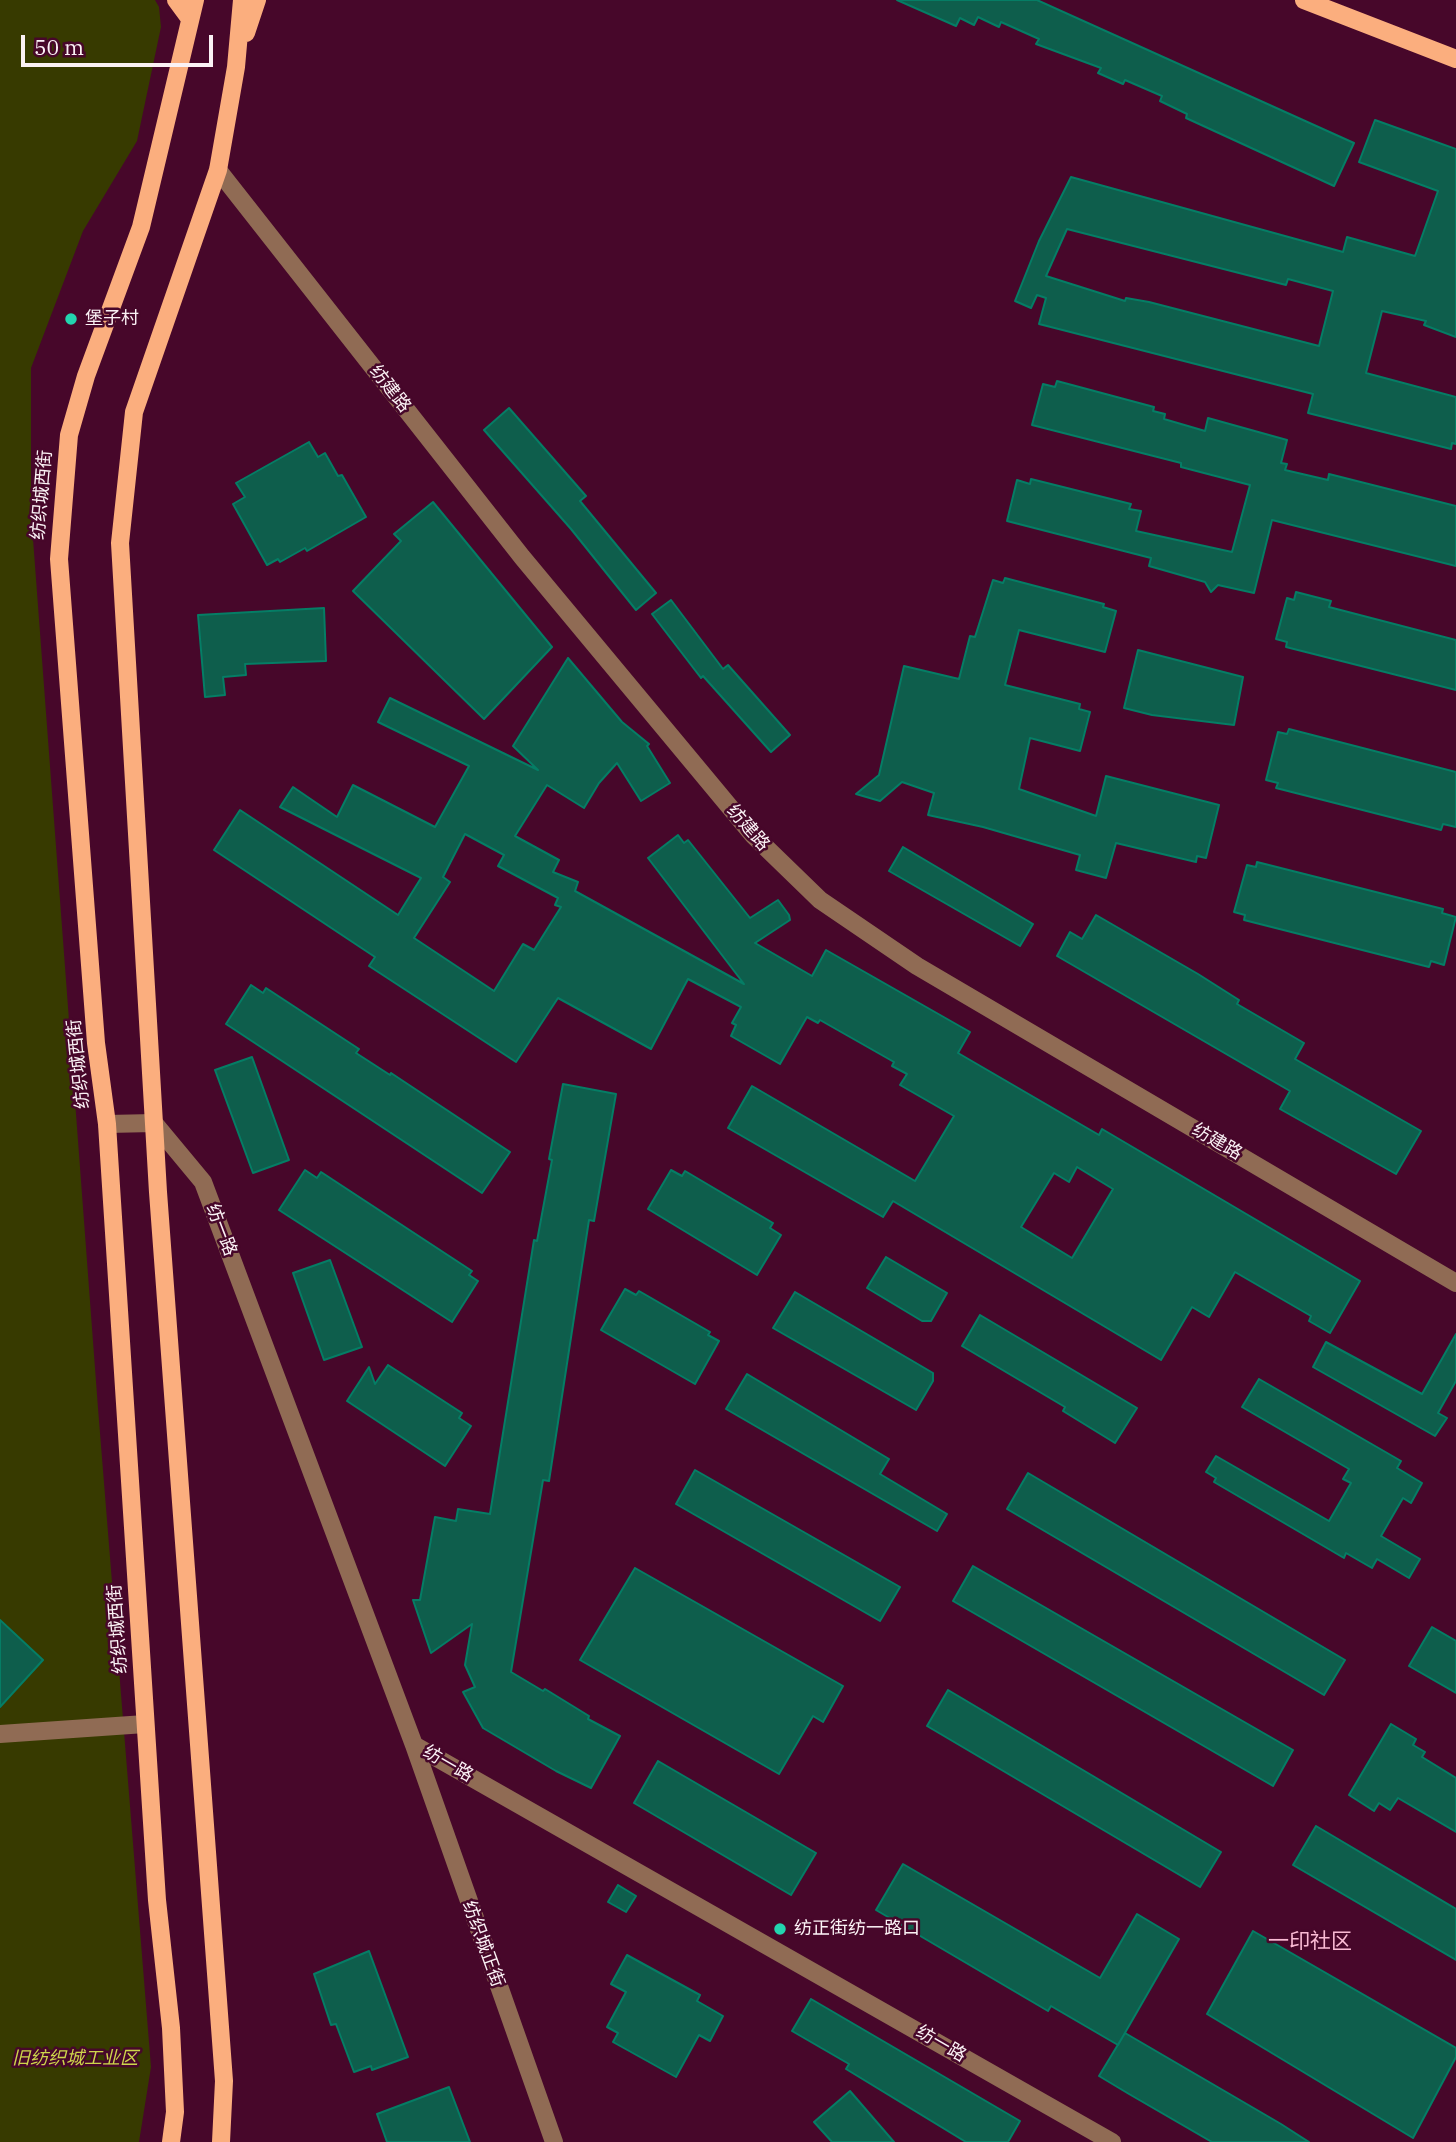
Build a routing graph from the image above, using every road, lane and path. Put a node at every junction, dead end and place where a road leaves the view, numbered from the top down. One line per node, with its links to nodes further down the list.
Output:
1 (176, 0): 6 (main road)
2 (195, 0): 6 (main road, 纺织城西街)
3 (242, 0): 8 (main road)
4 (257, 0): 8 (main road)
5 (1304, 0): 7 (main road)
6 (190, 19): 11 (main road, 纺织城西街)
7 (1456, 59)
8 (236, 67): 9 (main road)
9 (218, 170): 10 (main road); 12 (street, 纺建路)
10 (154, 1123): 11 (street); 15 (street, 纺一路); 17 (main road)
11 (107, 1124): 13 (main road, 纺织城西街)
12 (1456, 1283)
13 (145, 1724): 14 (street); 16 (main road, 纺织城西街)
14 (0, 1734)
15 (414, 1745): 18 (street, 纺织城正街); 19 (street, 纺一路)
16 (172, 2142)
17 (221, 2142)
18 (554, 2142)
19 (1112, 2142)

